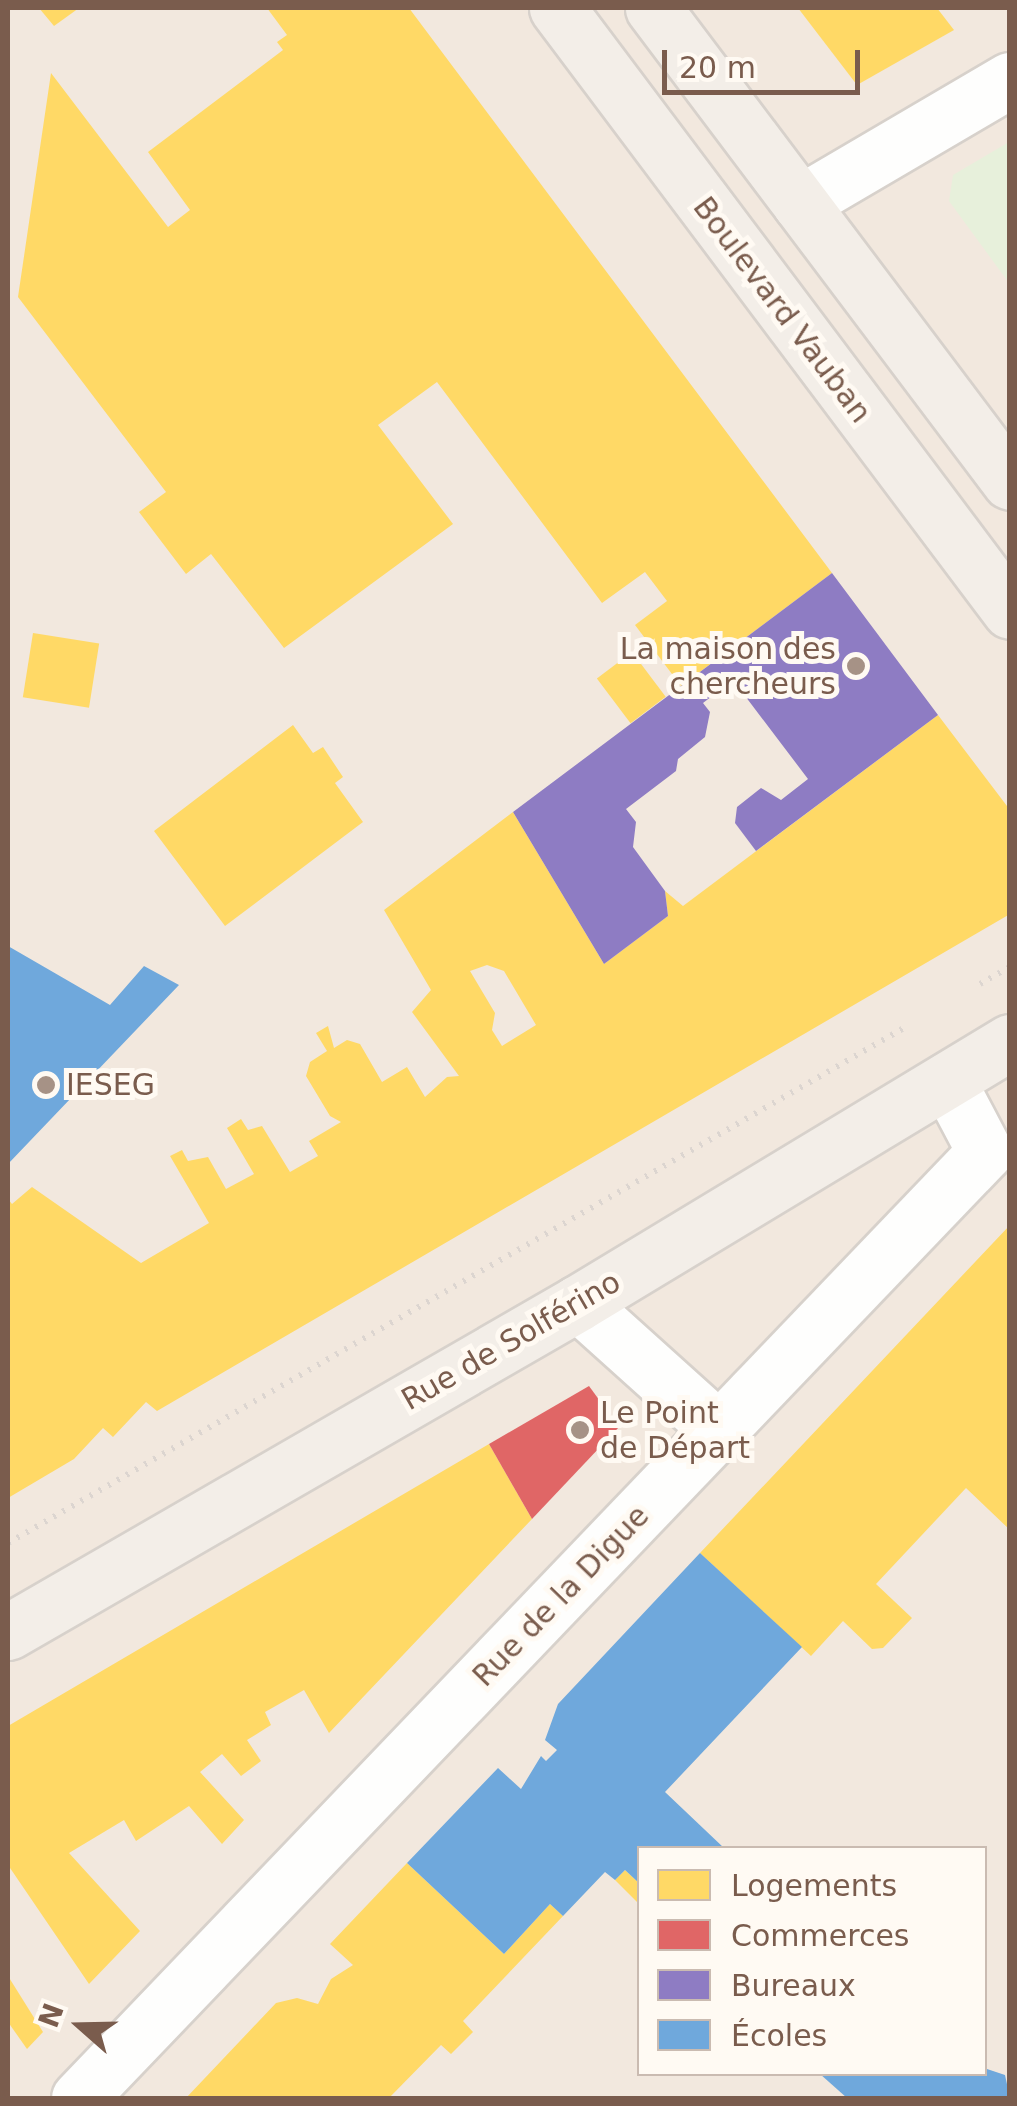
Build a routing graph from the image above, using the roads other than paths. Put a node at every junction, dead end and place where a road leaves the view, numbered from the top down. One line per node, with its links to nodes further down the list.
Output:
1 (557, 8): 6 (main road, Boulevard Vauban)
2 (653, 8): 4 (main road)
3 (1010, 80): 4 (street)
4 (800, 203): 5 (main road)
5 (1010, 482)
6 (1010, 611)
7 (1010, 1042): 8 (main road, Rue de Solférino)
8 (947, 1080): 9 (main road, Rue de Solférino); 10 (street, Rue de la Digue)
9 (578, 1303): 10 (street); 11 (main road, Rue de Solférino)
10 (719, 1430): 12 (street, Rue de la Digue)
11 (8, 1632)
12 (79, 2098)

